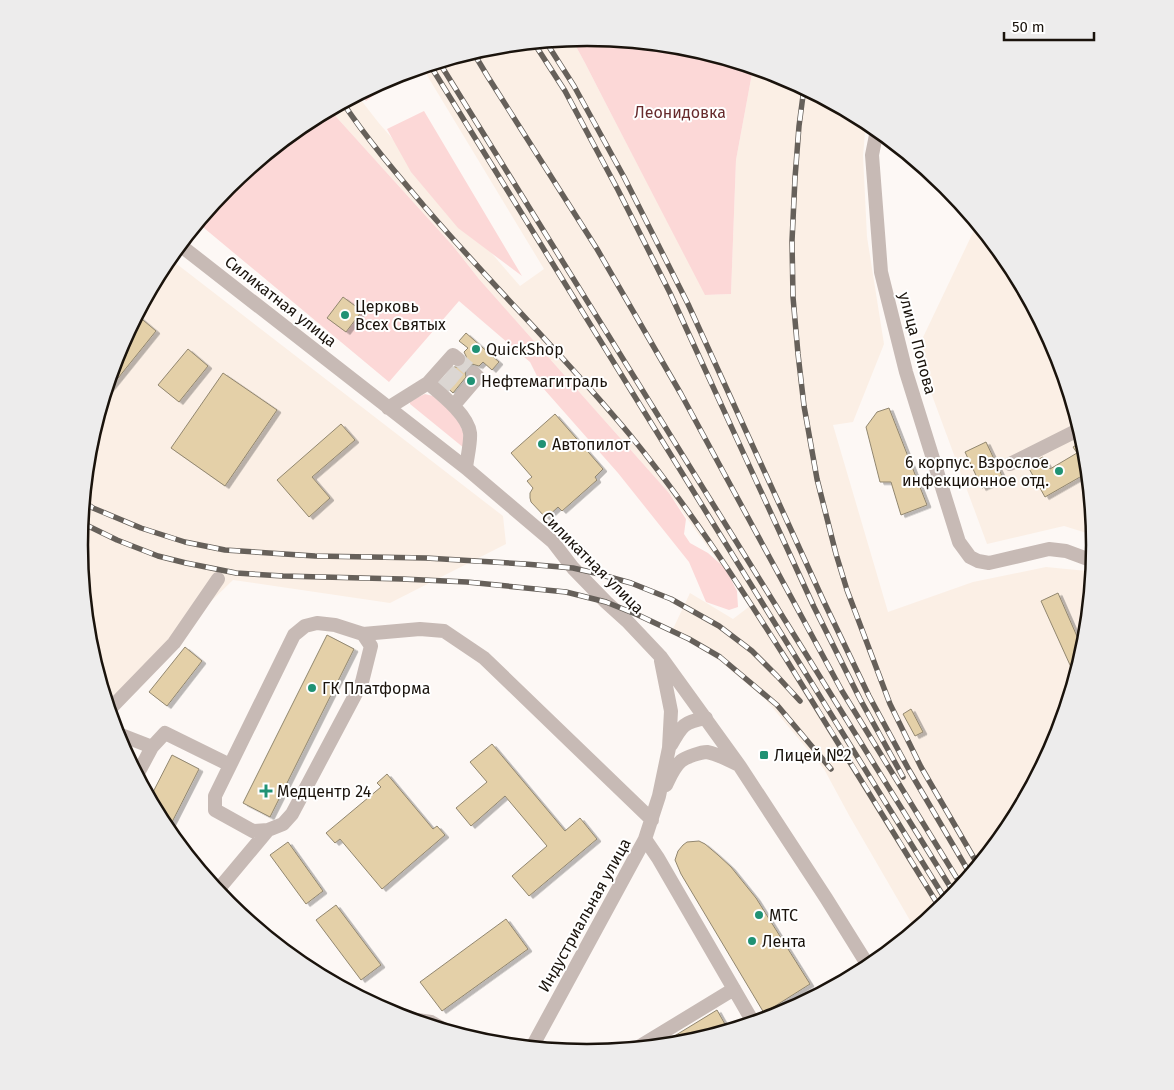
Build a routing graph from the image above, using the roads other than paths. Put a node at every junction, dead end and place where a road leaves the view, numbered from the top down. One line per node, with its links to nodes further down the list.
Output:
1 (875, 138): 11 (street, улица Попова)
2 (185, 249): 7 (street, Силикатная улица)
3 (458, 359): 5 (street)
4 (474, 373): 6 (street)
5 (439, 375): 6 (street); 7 (street)
6 (461, 393): 10 (street)
7 (388, 408): 10 (street, Силикатная улица)
8 (1073, 433): 9 (street)
9 (1010, 464)
10 (466, 468): 14 (street, Силикатная улица)
11 (1086, 558)
12 (218, 580): 15 (street)
13 (363, 634): 21 (street); 24 (street); 25 (street)
14 (661, 656): 16 (street, Силикатная улица); 19 (street, Индустриальная улица)
15 (115, 704)
16 (706, 718): 19 (street, Индустриальная улица); 20 (street, Силикатная улица)
17 (127, 737): 18 (street)
18 (152, 747): 21 (street); 22 (street)
19 (669, 748): 23 (street, Индустриальная улица)
20 (739, 764): 23 (street, Индустриальная улица); 28 (street, Силикатная улица)
21 (230, 765): 25 (street)
22 (141, 768)
23 (659, 796): 24 (street, Индустриальная улица)
24 (652, 820): 26 (street, Индустриальная улица)
25 (268, 830): 27 (street)
26 (646, 839): 29 (street); 32 (street, Индустриальная улица)
27 (222, 885)
28 (864, 960)
29 (734, 989): 30 (street); 31 (street)
30 (750, 1016)
31 (652, 1039)
32 (539, 1041)

